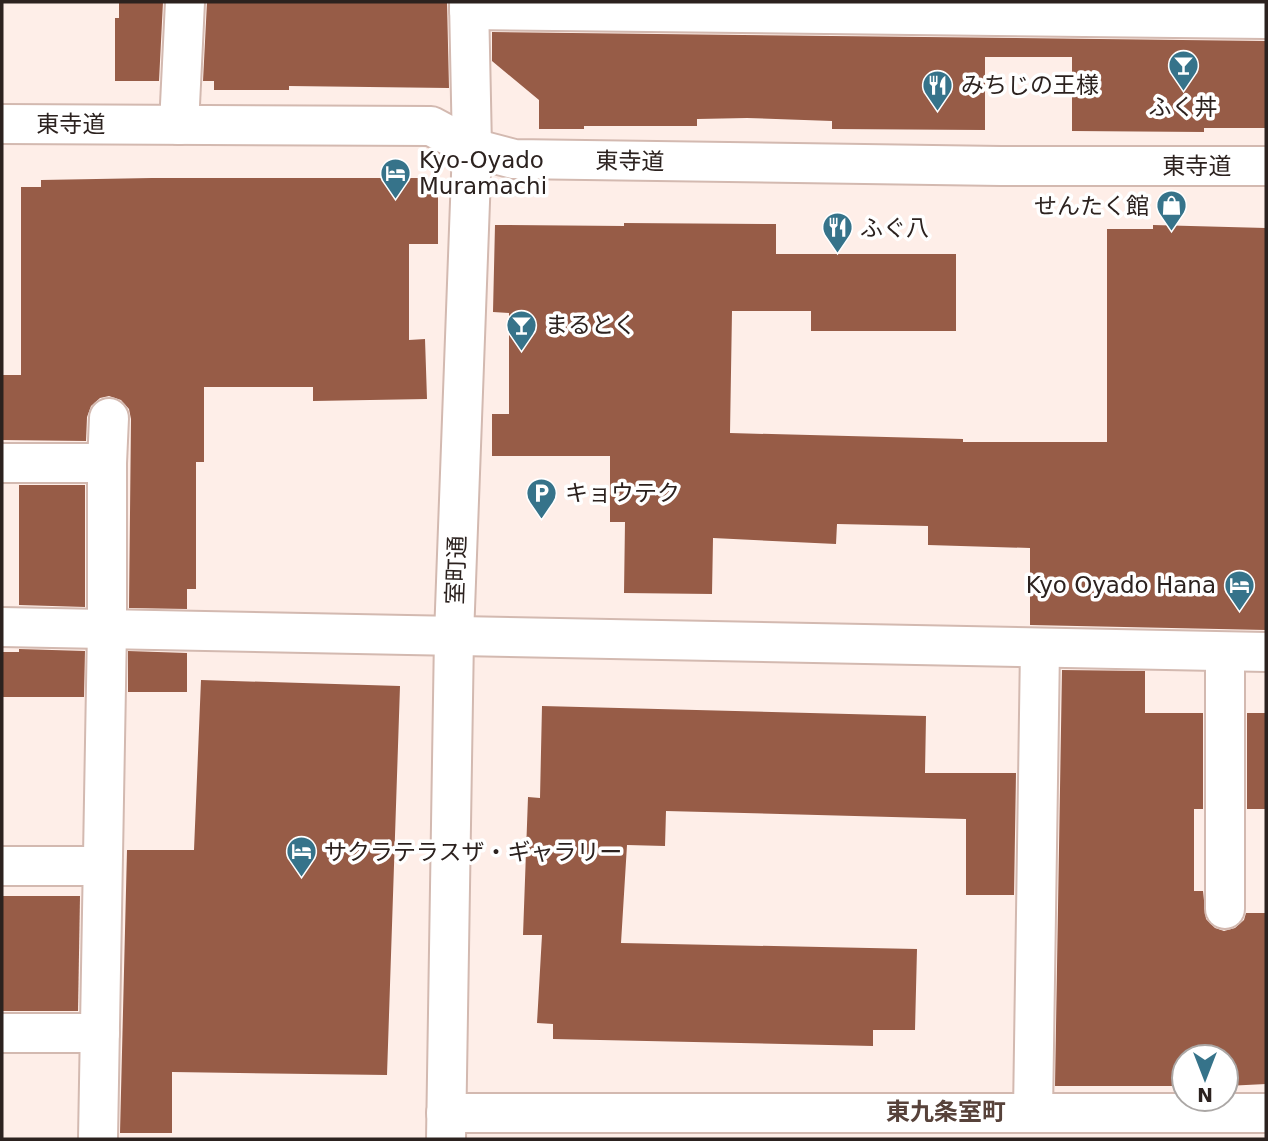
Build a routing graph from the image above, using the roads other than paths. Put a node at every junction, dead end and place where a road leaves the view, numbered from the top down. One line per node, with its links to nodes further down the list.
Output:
1 (185, 2): 5 (street)
2 (469, 6): 3 (street); 6 (street, 室町通)
3 (1266, 19)
4 (2, 124): 5 (street, 東寺道)
5 (179, 125): 6 (street, 東寺道)
6 (472, 148): 7 (street, 東寺道); 13 (street, 室町通)
7 (1266, 166)
8 (109, 418): 10 (street)
9 (2, 463): 10 (street)
10 (107, 463): 12 (street)
11 (2, 627): 12 (street)
12 (107, 629): 13 (street); 18 (street)
13 (454, 636): 14 (street); 24 (street, 室町通)
14 (1040, 648): 15 (street); 22 (street)
15 (1225, 652): 16 (street); 19 (street)
16 (1266, 652)
17 (2, 866): 18 (street)
18 (102, 866): 21 (street)
19 (1225, 909)
20 (2, 1033): 21 (street)
21 (100, 1033): 26 (street)
22 (1033, 1112): 23 (street); 25 (street)
23 (1266, 1113)
24 (446, 1126): 25 (street)
25 (951, 1126)
26 (98, 1139)

